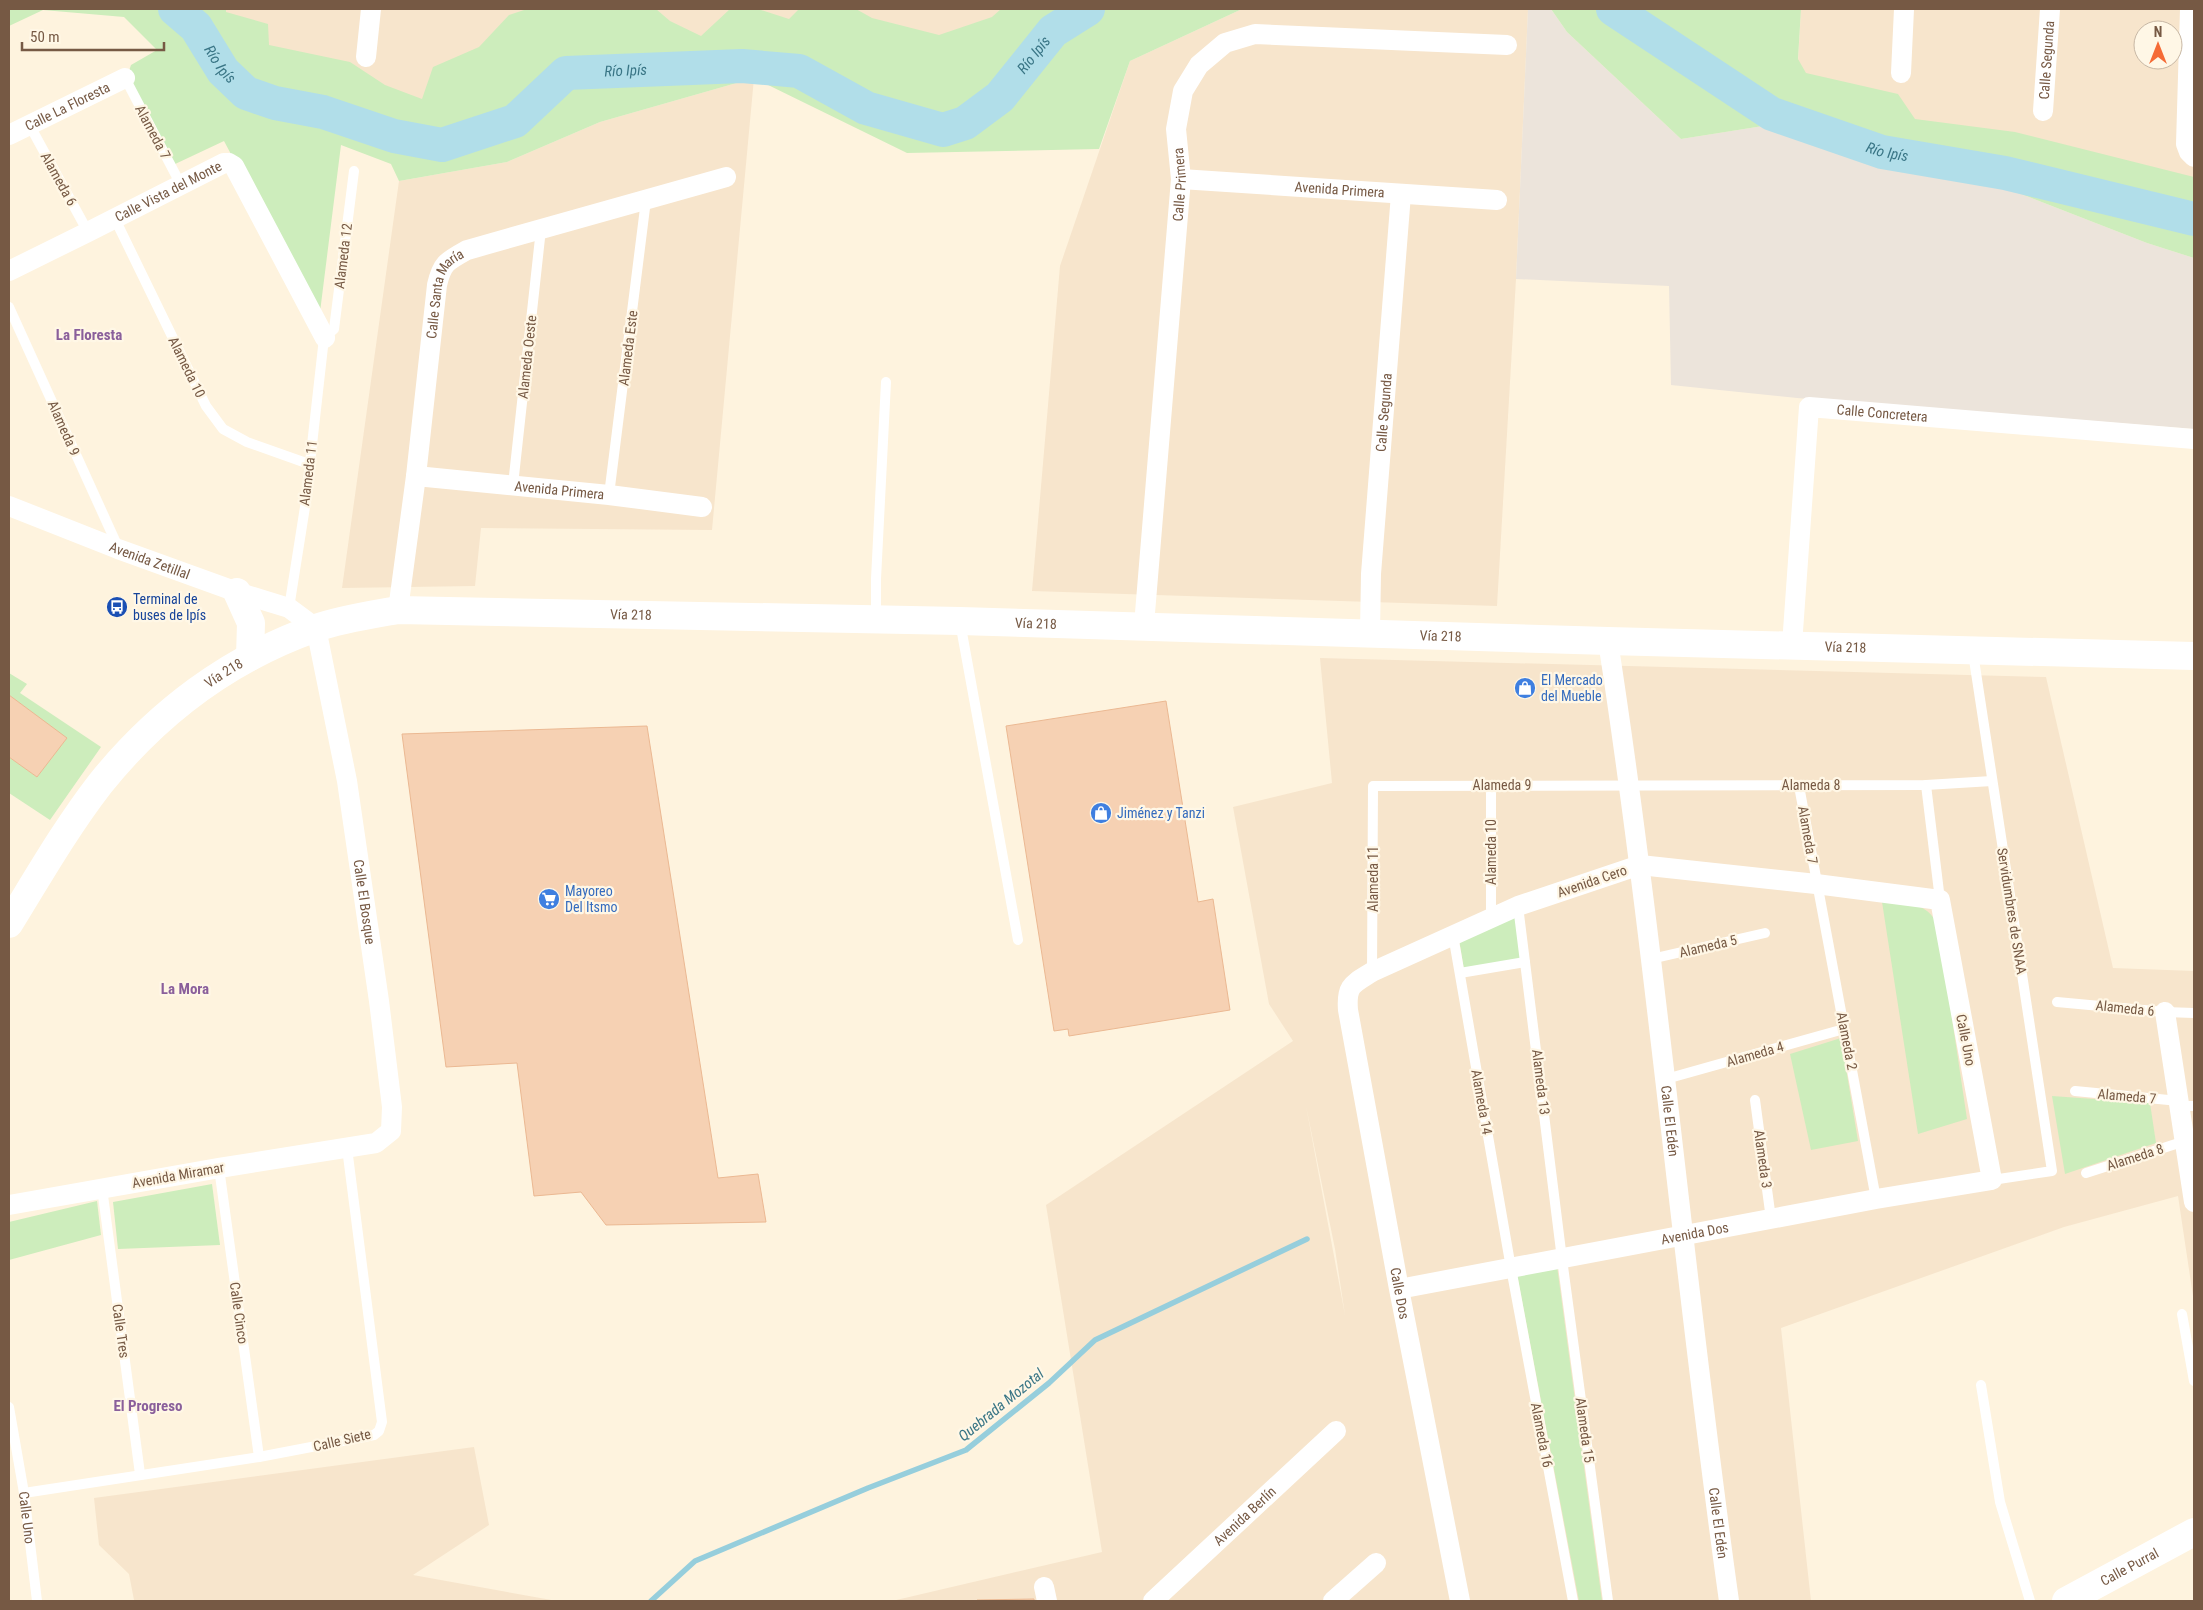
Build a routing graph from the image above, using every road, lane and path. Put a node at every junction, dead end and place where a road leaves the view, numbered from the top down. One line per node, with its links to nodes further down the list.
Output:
1 (371, 9): 6 (street)
2 (1904, 9): 7 (street)
3 (2050, 9): 9 (street, Calle Segunda)
4 (2190, 9): 12 (street)
5 (1507, 45): 15 (street, Calle Primera)
6 (366, 57)
7 (1901, 74)
8 (126, 78): 10 (street, Calle La Floresta); 16 (lane, Alameda 7)
9 (2043, 112)
10 (30, 126): 11 (street, Calle La Floresta); 22 (lane, Alameda 6)
11 (9, 135)
12 (2193, 156)
13 (354, 171): 25 (lane, Alameda 12)
14 (726, 177): 18 (street, Calle Santa María)
15 (1180, 179): 17 (street, Avenida Primera); 40 (street, Calle Primera)
16 (181, 185): 20 (street, Calle Vista del Monte); 25 (street, Calle Vista del Monte)
17 (1401, 194): 19 (street, Avenida Primera); 42 (street, Calle Segunda)
18 (646, 200): 21 (street, Calle Santa María); 31 (lane, Alameda Este)
19 (1497, 200)
20 (114, 219): 22 (street, Calle Vista del Monte); 28 (lane, Alameda 10)
21 (541, 229): 29 (street, Calle Santa María); 30 (lane, Alameda Oeste)
22 (88, 232): 23 (street, Calle Vista del Monte)
23 (9, 270)
24 (9, 307): 34 (lane, Alameda 9)
25 (325, 338): 28 (lane, Alameda 11)
26 (886, 382): 38 (lane)
27 (2194, 439): 44 (street, Calle Concretera)
28 (309, 464): 36 (lane, Alameda 11)
29 (416, 476): 30 (street, Avenida Primera); 37 (street, Calle Santa María)
30 (513, 485): 31 (street, Avenida Primera)
31 (609, 495): 33 (street, Avenida Primera)
32 (9, 506): 34 (street, Avenida Zetillal)
33 (702, 507)
34 (118, 549): 35 (street, Avenida Zetillal)
35 (237, 592): 36 (street, Avenida Zetillal); 47 (main road)
36 (289, 608): 41 (street, Avenida Zetillal)
37 (398, 610): 38 (main road, Vía 218); 41 (main road, Vía 218)
38 (876, 619): 39 (main road, Vía 218)
39 (960, 621): 40 (main road, Vía 218); 62 (lane)
40 (1144, 625): 42 (main road, Vía 218)
41 (316, 628): 47 (main road, Vía 218); 77 (street, Calle El Bosque)
42 (1370, 632): 43 (main road, Vía 218)
43 (1608, 641): 44 (main road, Vía 218); 49 (street, Calle El Edén)
44 (1792, 646): 45 (main road, Vía 218)
45 (1973, 650): 46 (main road, Vía 218); 48 (lane, Servidumbres de SNAA)
46 (2194, 656)
47 (250, 657): 59 (main road, Vía 218)
48 (1992, 781): 50 (lane, Alameda 8); 80 (lane, Servidumbres de SNAA)
49 (1630, 785): 52 (lane, Alameda 9); 53 (lane, Alameda 8); 54 (street, Calle El Edén)
50 (1926, 785): 53 (lane, Alameda 8); 56 (lane)
51 (1373, 786): 52 (lane, Alameda 9); 65 (lane, Alameda 11)
52 (1491, 786): 58 (lane, Alameda 10)
53 (1799, 786): 55 (lane, Alameda 7)
54 (1640, 865): 55 (street, Avenida Cero); 57 (street, Avenida Cero); 63 (street, Calle El Edén)
55 (1816, 884): 56 (street, Avenida Cero); 71 (lane, Alameda 2)
56 (1940, 900): 80 (street, Calle Uno)
57 (1518, 906): 58 (street, Avenida Cero); 64 (lane, Alameda 13)
58 (1491, 918): 61 (street, Avenida Cero)
59 (9, 924)
60 (1765, 933): 63 (lane, Alameda 5)
61 (1453, 935): 65 (street, Avenida Cero); 66 (lane, Alameda 14)
62 (1018, 940)
63 (1651, 959): 72 (street, Calle El Edén)
64 (1525, 962): 66 (lane); 87 (lane, Alameda 13)
65 (1372, 972): 67 (street, Avenida Cero)
66 (1460, 973): 88 (lane, Alameda 14)
67 (1352, 985): 89 (street, Calle Dos)
68 (2056, 1002): 69 (lane, Alameda 6)
69 (2165, 1012): 70 (lane, Alameda 6); 75 (street)
70 (2194, 1013)
71 (1844, 1029): 72 (lane, Alameda 4); 82 (lane, Alameda 2)
72 (1666, 1079): 86 (street, Calle El Edén)
73 (2075, 1091): 75 (lane, Alameda 7)
74 (1755, 1100): 85 (lane, Alameda 3)
75 (2184, 1104): 76 (street)
76 (2184, 1140): 79 (lane, Alameda 8); 83 (street)
77 (348, 1148): 78 (street, Avenida Miramar); 95 (lane, Calle Siete)
78 (219, 1168): 81 (street, Avenida Miramar); 95 (lane, Calle Cinco)
79 (2086, 1173)
80 (1992, 1180): 82 (street, Avenida Dos)
81 (102, 1188): 84 (street, Avenida Miramar); 96 (lane, Calle Tres)
82 (1876, 1199): 85 (street, Avenida Dos)
83 (2194, 1202)
84 (9, 1205)
85 (1771, 1219): 86 (street, Avenida Dos)
86 (1684, 1234): 87 (street, Avenida Dos); 106 (street, Calle El Edén)
87 (1562, 1259): 88 (street, Avenida Dos); 105 (lane, Alameda 15)
88 (1511, 1268): 89 (street, Avenida Dos); 104 (lane, Alameda 16)
89 (1399, 1288): 103 (street, Calle Dos)
90 (2182, 1314): 91 (lane)
91 (2194, 1381)
92 (1981, 1385): 107 (lane)
93 (9, 1407): 97 (lane, Calle Uno)
94 (1336, 1430): 101 (street, Avenida Berlín)
95 (259, 1457): 96 (lane, Calle Siete)
96 (140, 1474): 97 (lane, Calle Siete)
97 (24, 1493): 100 (lane, Calle Uno)
98 (2194, 1532): 108 (main road, Calle Purral)
99 (1376, 1563): 102 (street)
100 (37, 1601)
101 (1153, 1601)
102 (1334, 1601)
103 (1460, 1601)
104 (1573, 1601)
105 (1608, 1601)
106 (1729, 1601)
107 (2030, 1601)
108 (2066, 1601)

